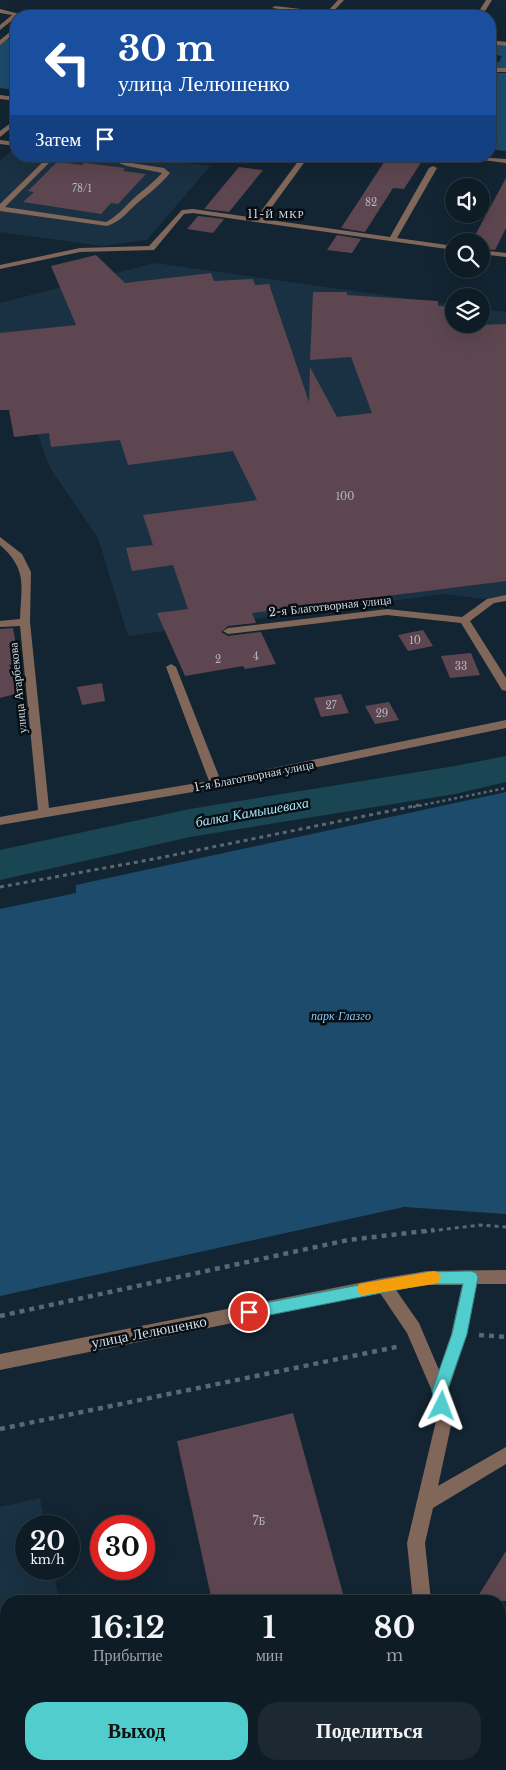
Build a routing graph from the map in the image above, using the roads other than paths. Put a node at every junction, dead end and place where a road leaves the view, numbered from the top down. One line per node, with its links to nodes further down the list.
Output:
1 (341, 0): 6 (street)
2 (0, 6): 3 (street)
3 (18, 8)
4 (275, 8): 5 (street)
5 (293, 10)
6 (332, 10)
7 (10, 20): 8 (street)
8 (0, 28)
9 (10, 34): 10 (street)
10 (0, 43)
11 (10, 126): 12 (street)
12 (0, 134)
13 (48, 162): 17 (street)
14 (123, 162): 17 (street)
15 (302, 162): 18 (street)
16 (433, 168): 19 (street)
17 (0, 208)
18 (258, 220): 19 (street); 23 (street)
19 (392, 239): 20 (street)
20 (445, 247)
21 (490, 253): 22 (street)
22 (506, 255)
23 (0, 267)
24 (0, 540): 27 (street, улица Атарбекова)
25 (506, 598): 26 (street)
26 (464, 620): 29 (street, 2-я Благотворная улица); 31 (street)
27 (25, 622): 28 (street); 34 (street, улица Атарбекова)
28 (0, 624)
29 (228, 631)
30 (171, 667): 33 (street)
31 (506, 687)
32 (506, 724): 33 (street, 1-я Благотворная улица)
33 (216, 784): 34 (street, 1-я Благотворная улица)
34 (44, 814): 35 (street, 1-я Благотворная улица)
35 (0, 821)
36 (471, 1277): 37 (street, улица Лелюшенко); 38 (street, улица Лелюшенко); 40 (street)
37 (506, 1277)
38 (384, 1285): 39 (street, улица Лелюшенко); 40 (street)
39 (0, 1362)
40 (440, 1391): 42 (street)
41 (506, 1455): 42 (street)
42 (425, 1503): 43 (street)
43 (421, 1595)

